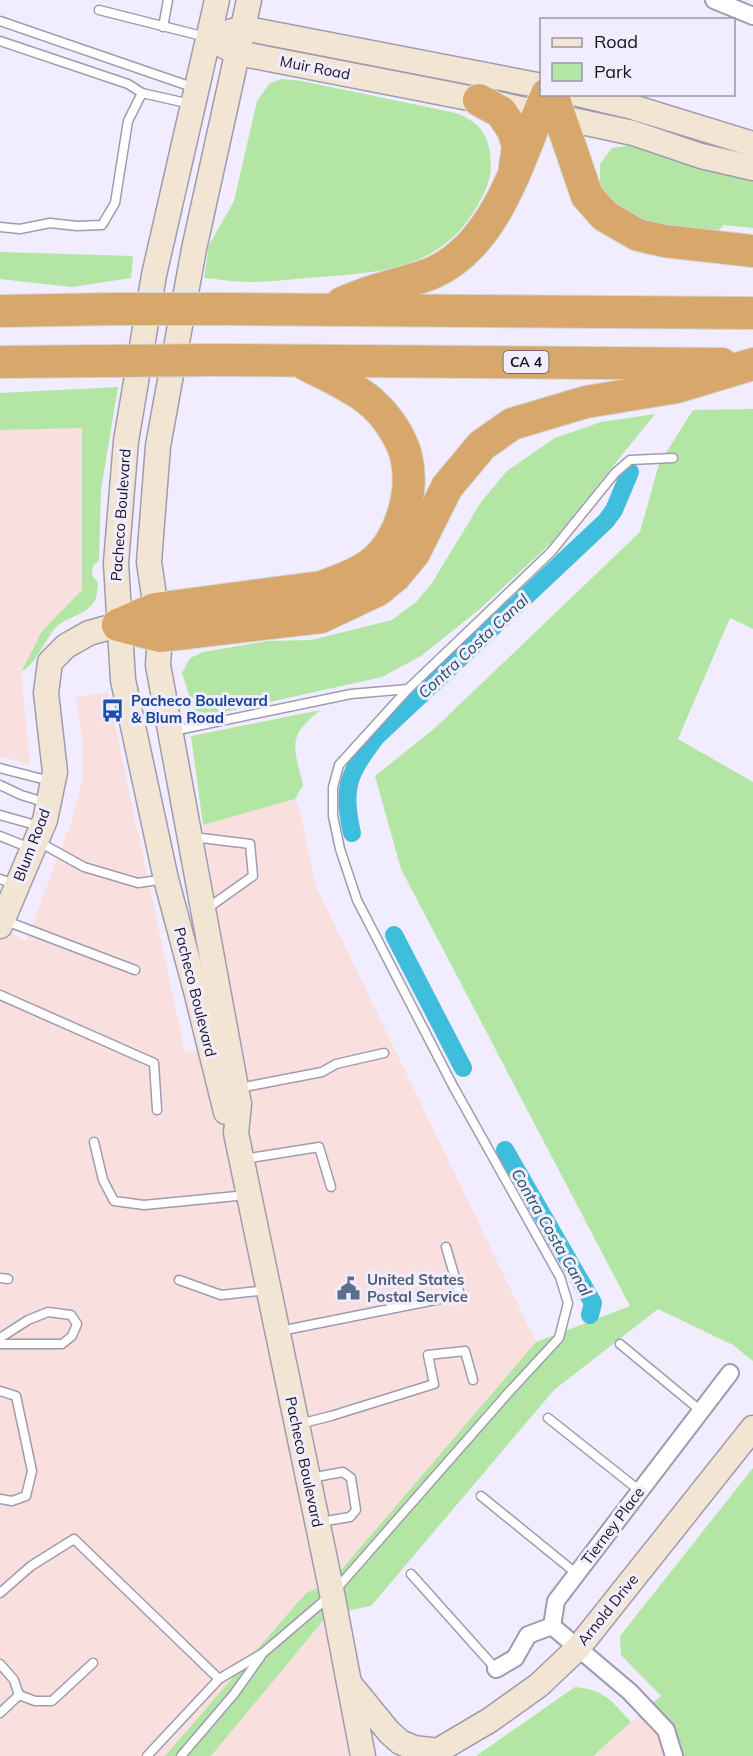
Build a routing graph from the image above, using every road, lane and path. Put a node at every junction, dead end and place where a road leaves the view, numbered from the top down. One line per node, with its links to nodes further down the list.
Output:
1 (168, 0): 8 (lane)
2 (218, 0): 10 (main road, Pacheco Boulevard)
3 (249, 0): 9 (main road, Pacheco Boulevard)
4 (714, 0): 6 (street)
5 (99, 10): 8 (lane)
6 (753, 16)
7 (0, 21): 14 (lane)
8 (163, 27): 10 (lane)
9 (243, 28): 10 (main road, Muir Road); 12 (main road, Pacheco Boulevard); 16 (main road, Muir Road)
10 (210, 38): 12 (main road, Muir Road); 14 (main road, Pacheco Boulevard)
11 (0, 41): 13 (lane)
12 (238, 53): 15 (main road, Muir Road); 31 (main road, Pacheco Boulevard)
13 (142, 93): 14 (lane); 20 (lane)
14 (196, 97): 32 (main road, Pacheco Boulevard)
15 (479, 100): 16 (main road, Muir Road); 19 (highway)
16 (553, 100): 17 (main road, Muir Road); 18 (main road, Muir Road); 19 (highway); 21 (highway)
17 (753, 144)
18 (753, 168)
19 (515, 169): 24 (highway)
20 (0, 227)
21 (753, 251)
22 (0, 295): 23 (highway)
23 (61, 310): 24 (highway, bridge); 25 (highway)
24 (325, 310): 26 (highway)
25 (0, 311)
26 (753, 313)
27 (300, 361): 28 (highway, CA 4, bridge); 29 (highway, CA 4); 31 (highway)
28 (0, 362)
29 (753, 364): 31 (highway)
30 (673, 458): 33 (lane)
31 (157, 623): 32 (highway); 34 (main road, Pacheco Boulevard)
32 (118, 625): 37 (main road, Blum Road); 42 (main road, Pacheco Boulevard)
33 (408, 689): 34 (lane); 78 (lane)
34 (170, 731): 40 (main road, Pacheco Boulevard)
35 (0, 768): 37 (lane)
36 (0, 785): 37 (lane)
37 (51, 793): 41 (main road, Blum Road)
38 (0, 814): 41 (lane)
39 (0, 836): 41 (lane)
40 (189, 836): 44 (main road, Pacheco Boulevard); 44 (lane)
41 (37, 839): 42 (lane); 43 (main road, Blum Road)
42 (166, 879): 51 (main road, Pacheco Boulevard)
43 (9, 882): 45 (main road, Blum Road)
44 (204, 911): 49 (main road, Pacheco Boulevard)
45 (1, 923): 46 (lane)
46 (135, 970)
47 (0, 995): 50 (lane)
48 (384, 1053): 49 (lane)
49 (236, 1089): 51 (main road, Pacheco Boulevard)
50 (157, 1110)
51 (236, 1133): 53 (main road, Pacheco Boulevard)
52 (94, 1142): 55 (lane)
53 (241, 1159): 54 (lane); 55 (main road, Pacheco Boulevard)
54 (331, 1187)
55 (248, 1195): 58 (main road, Pacheco Boulevard)
56 (446, 1247): 59 (lane)
57 (178, 1280): 58 (lane)
58 (268, 1290): 59 (main road, Pacheco Boulevard)
59 (276, 1332): 68 (main road, Pacheco Boulevard)
60 (0, 1338): 61 (lane)
61 (0, 1344)
62 (620, 1344): 66 (lane)
63 (730, 1373): 66 (street, Tierney Place)
64 (473, 1380): 68 (lane)
65 (0, 1391): 73 (lane)
66 (701, 1411): 71 (street, Tierney Place)
67 (548, 1418): 71 (lane)
68 (296, 1425): 70 (main road, Pacheco Boulevard)
69 (753, 1428): 80 (main road, Arnold Drive)
70 (307, 1479): 74 (main road, Pacheco Boulevard); 74 (lane)
71 (640, 1491): 76 (street, Tierney Place)
72 (481, 1496): 76 (lane)
73 (0, 1499)
74 (316, 1522): 78 (main road, Pacheco Boulevard)
75 (411, 1574): 84 (lane)
76 (577, 1574): 79 (street, Tierney Place)
77 (0, 1593): 85 (lane)
78 (332, 1594): 81 (lane); 86 (main road, Pacheco Boulevard)
79 (552, 1626): 80 (street); 84 (street)
80 (578, 1648): 89 (main road, Arnold Drive); 93 (street)
81 (263, 1653): 85 (lane); 91 (lane)
82 (93, 1663): 87 (lane)
83 (0, 1664): 87 (lane)
84 (496, 1669)
85 (219, 1679): 90 (lane)
86 (348, 1682): 89 (main road); 92 (main road, Pacheco Boulevard)
87 (19, 1695): 88 (lane)
88 (0, 1713)
89 (433, 1753)
90 (147, 1756)
91 (181, 1756)
92 (363, 1756)
93 (674, 1756)

